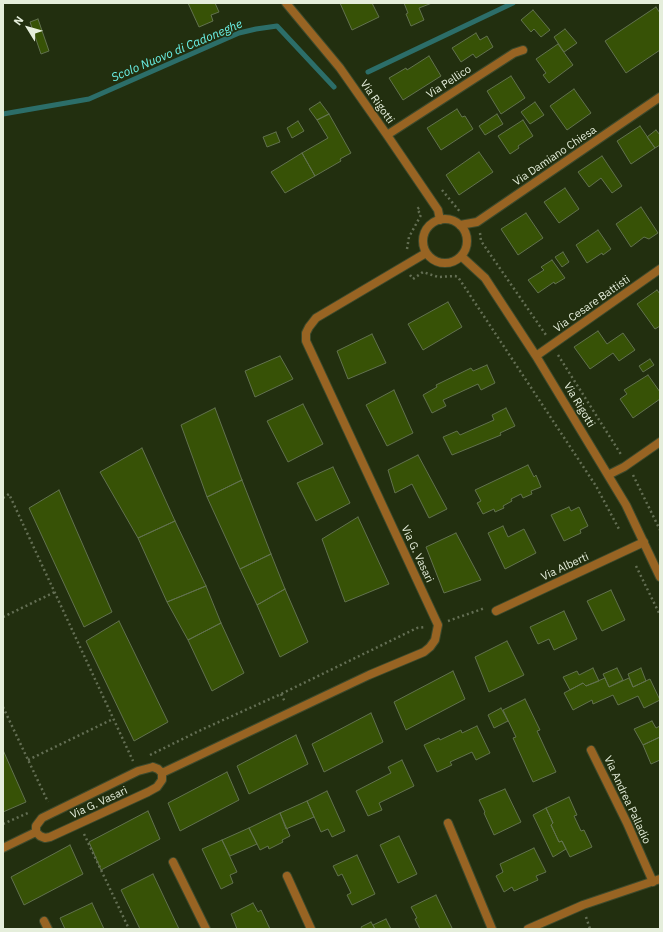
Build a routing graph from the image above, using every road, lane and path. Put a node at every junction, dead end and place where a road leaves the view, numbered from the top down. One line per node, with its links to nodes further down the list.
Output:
1 (286, 3): 4 (street, Via Rigotti)
2 (523, 50): 4 (street, Via Pellico)
3 (660, 97): 9 (street, Via Damiano Chiesa)
4 (387, 135): 8 (street, Via Rigotti)
5 (442, 190): 7 (path)
6 (424, 203): 11 (path)
7 (467, 216)
8 (440, 220): 9 (street); 12 (street)
9 (460, 225): 13 (street)
10 (480, 232): 16 (path)
11 (403, 252)
12 (426, 253): 13 (street); 39 (street, Via G. Vasari)
13 (461, 256): 17 (street, Via Rigotti)
14 (660, 269): 16 (street, Via Cesare Battisti)
15 (413, 279): 23 (path)
16 (552, 344): 17 (street, Via Cesare Battisti); 19 (path)
17 (536, 356): 20 (street, Via Rigotti)
18 (660, 442): 19 (street)
19 (627, 465): 20 (street); 22 (path)
20 (608, 475): 24 (street, Via Rigotti)
21 (3, 498): 27 (path)
22 (660, 530)
23 (620, 531)
24 (644, 542): 26 (street, Via Rigotti); 28 (street, Via Alberti)
25 (636, 566): 29 (path)
26 (660, 577)
27 (55, 592): 30 (path); 34 (path)
28 (496, 611): 31 (path)
29 (660, 615)
30 (3, 617)
31 (455, 619)
32 (417, 628): 36 (path)
33 (3, 707): 37 (path)
34 (113, 719): 37 (path); 38 (path)
35 (591, 750): 49 (street, Via Andrea Palladio)
36 (146, 757)
37 (28, 760): 41 (path)
38 (138, 771): 39 (street, Via G. Vasari); 41 (street, Via G. Vasari)
39 (162, 773): 44 (street, Via G. Vasari)
40 (36, 810): 43 (path)
41 (53, 812): 45 (street, Via G. Vasari)
42 (448, 823): 55 (street)
43 (3, 824)
44 (79, 825): 45 (street, Via G. Vasari); 52 (path)
45 (36, 832): 46 (street)
46 (3, 848)
47 (173, 862): 53 (street)
48 (287, 876): 54 (street)
49 (656, 881): 56 (street, Via Andrea Palladio)
50 (44, 921): 51 (street)
51 (48, 929)
52 (129, 929)
53 (206, 929)
54 (311, 929)
55 (492, 929)
56 (528, 929)

